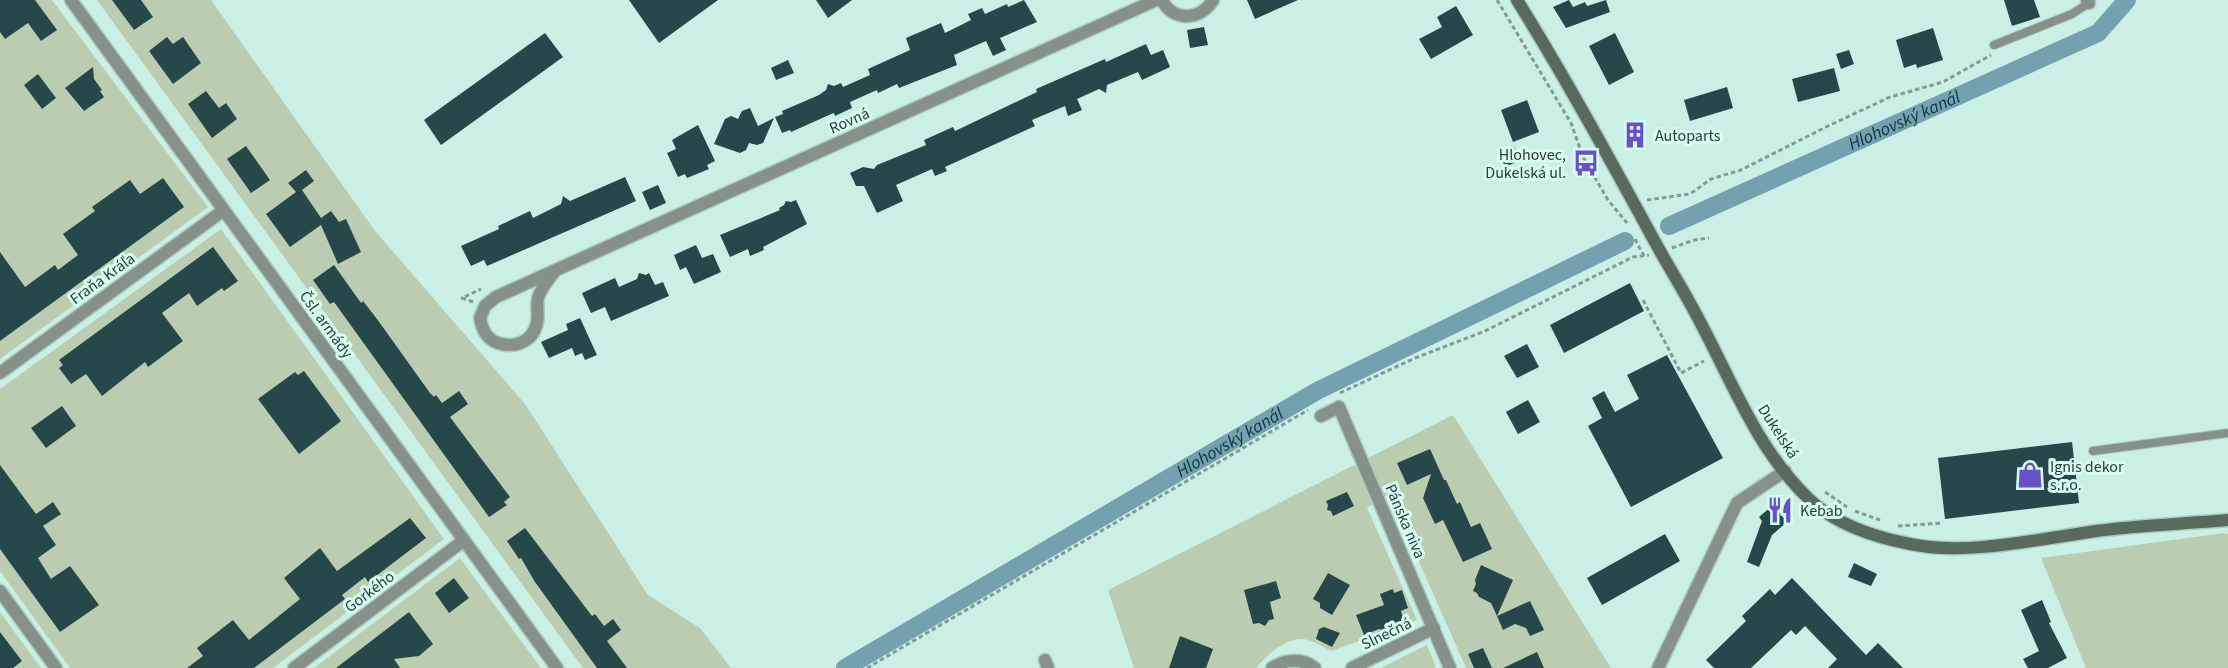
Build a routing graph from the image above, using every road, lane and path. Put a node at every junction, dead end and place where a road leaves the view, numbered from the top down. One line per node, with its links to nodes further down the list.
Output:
1 (71, 0): 10 (street, Čsl. armády)
2 (1156, 0): 16 (street, Rovná)
3 (1161, 0): 4 (street)
4 (1213, 0)
5 (1497, 0): 11 (path)
6 (1516, 0): 9 (main road, Dukelská)
7 (2088, 1): 8 (lane)
8 (1994, 45): 9 (path)
9 (1634, 203): 14 (main road, Dukelská)
10 (224, 210): 19 (street, Fraňa Kráľa); 30 (street, Čsl. armády)
11 (1630, 230)
12 (1635, 238): 15 (path)
13 (1709, 238): 14 (path)
14 (1661, 252): 15 (path); 24 (main road, Dukelská)
15 (1644, 256): 20 (path)
16 (555, 271): 16 (street, Rovná)
17 (1642, 300): 18 (path)
18 (1701, 363)
19 (0, 373)
20 (1330, 398)
21 (1315, 413): 32 (street, Pánska niva); 36 (path)
22 (2228, 433): 23 (lane)
23 (2093, 451)
24 (1785, 471): 26 (main road, Dukelská); 41 (street)
25 (1821, 489): 27 (path)
26 (2228, 520)
27 (1885, 522)
28 (1943, 523): 29 (path)
29 (1896, 526)
30 (463, 541): 34 (street, Gorkého); 35 (street, Čsl. armády)
31 (0, 591): 33 (street)
32 (1434, 627): 39 (street, Slnečná); 40 (street, Pánska niva)
33 (56, 668)
34 (294, 668)
35 (556, 668)
36 (867, 668)
37 (1272, 668): 38 (street)
38 (1315, 668)
39 (1352, 668)
40 (1450, 668)
41 (1658, 668)

